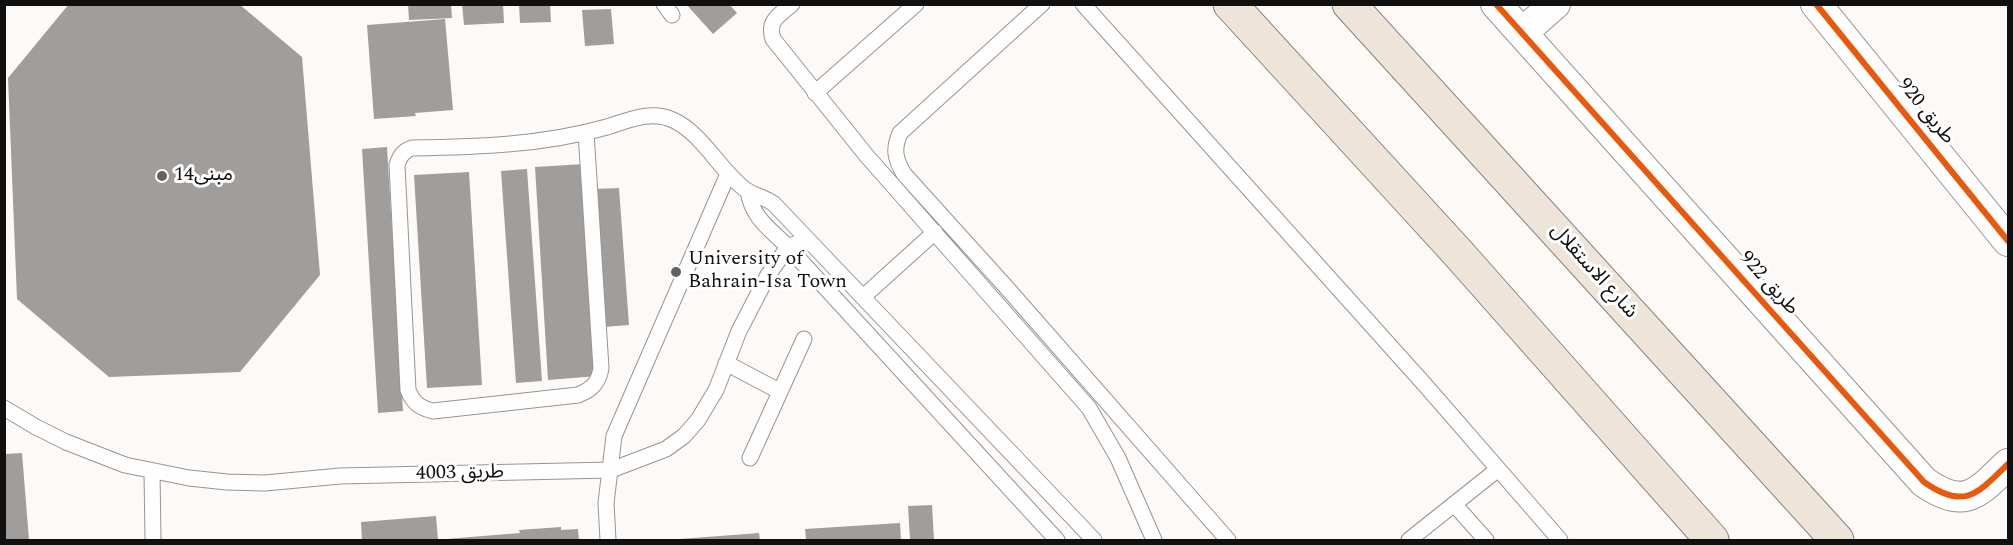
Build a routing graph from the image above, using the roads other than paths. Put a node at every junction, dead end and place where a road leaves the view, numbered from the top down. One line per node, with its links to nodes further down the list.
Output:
1 (792, 4): 11 (lane)
2 (916, 4): 11 (lane)
3 (1042, 4): 35 (lane)
4 (1083, 4): 27 (lane)
5 (1230, 4): 39 (main road)
6 (1349, 4): 40 (main road, شارع الاستقلال)
7 (1496, 4): 10 (street, طريق 922)
8 (1554, 4): 10 (street)
9 (1816, 4): 17 (street, طريق 920)
10 (1522, 33): 25 (street, طريق 922)
11 (815, 93): 15 (lane)
12 (586, 132): 12 (lane); 13 (lane)
13 (728, 174): 14 (lane); 26 (lane)
14 (748, 191): 16 (lane); 18 (lane)
15 (934, 232): 19 (lane); 34 (lane)
16 (807, 239): 18 (lane); 19 (lane)
17 (2008, 241)
18 (788, 247): 21 (lane, طريق 4003); 32 (lane)
19 (863, 297): 33 (lane)
20 (804, 339): 22 (lane)
21 (726, 363): 22 (lane); 26 (lane, طريق 4003)
22 (779, 391): 24 (lane)
23 (4, 408): 28 (lane, طريق 4003)
24 (750, 458)
25 (2008, 464)
26 (611, 470): 28 (lane, طريق 4003); 31 (lane)
27 (1497, 470): 29 (lane); 38 (lane)
28 (152, 472): 30 (lane)
29 (1454, 504): 36 (lane); 37 (lane)
30 (153, 540)
31 (608, 540)
32 (1057, 540)
33 (1094, 540)
34 (1154, 540)
35 (1228, 540)
36 (1408, 540)
37 (1486, 540)
38 (1560, 540)
39 (1712, 540)
40 (1837, 540)

